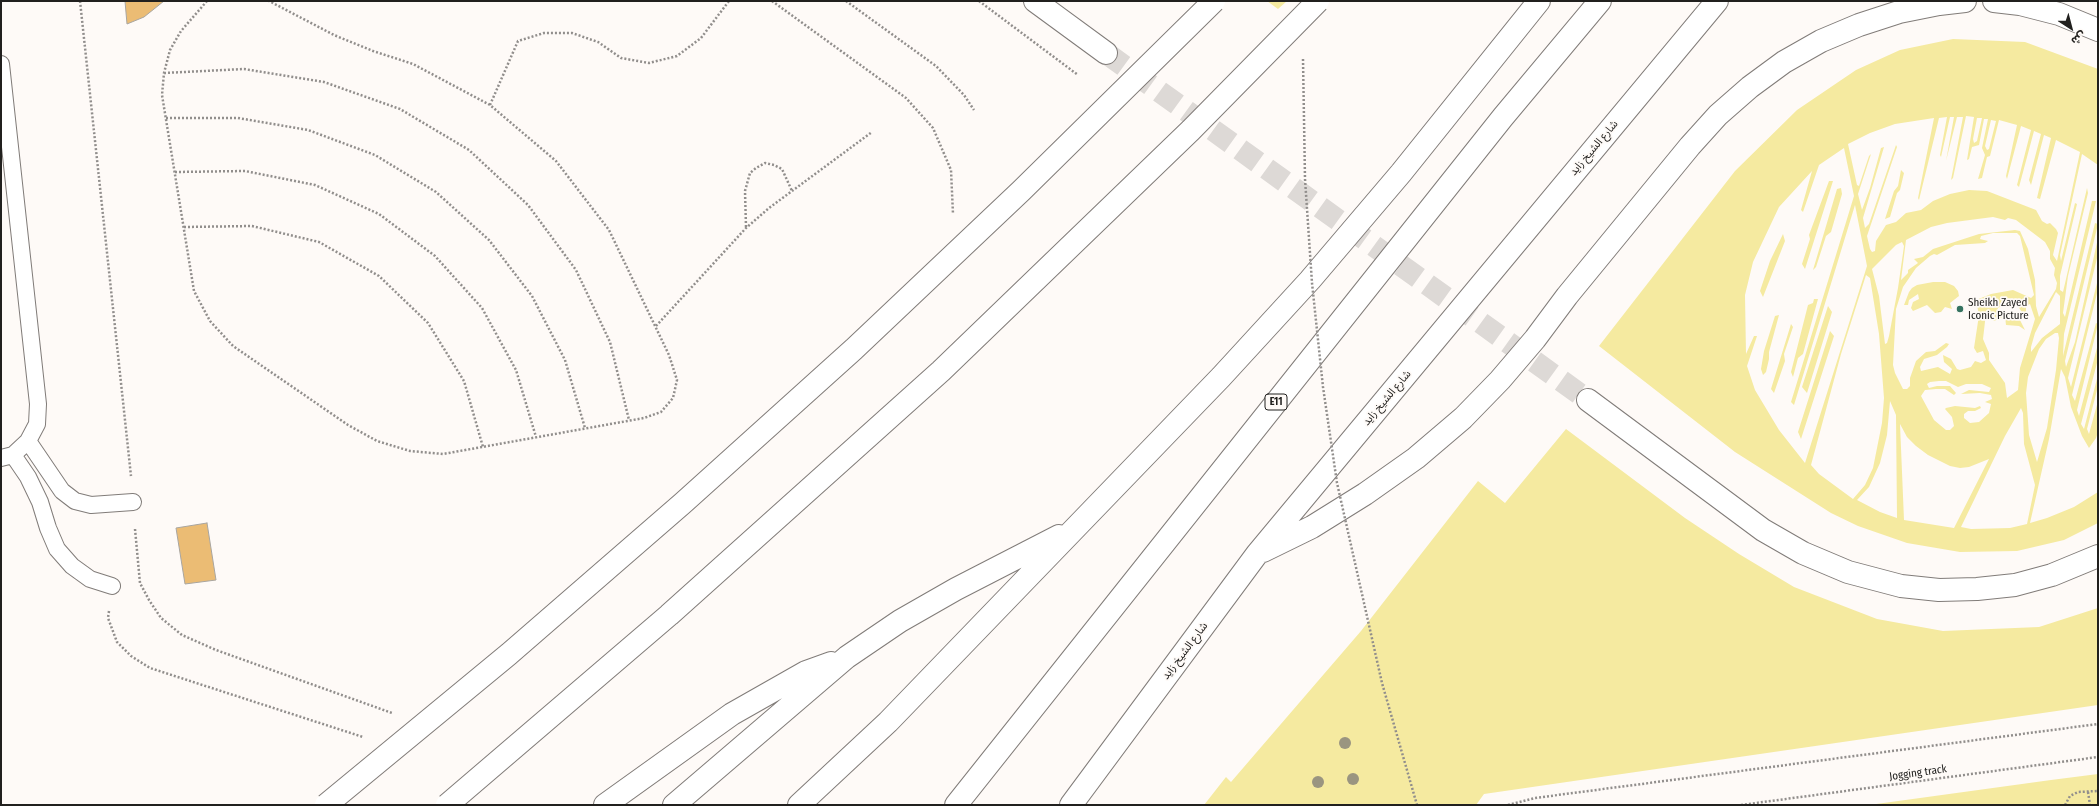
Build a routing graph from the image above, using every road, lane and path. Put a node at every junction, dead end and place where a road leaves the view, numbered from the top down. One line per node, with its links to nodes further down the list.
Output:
1 (80, 1): 39 (path)
2 (207, 1): 20 (path)
3 (269, 1): 22 (path)
4 (729, 1): 22 (path)
5 (772, 1): 28 (path)
6 (846, 1): 23 (path)
7 (979, 1): 21 (path)
8 (1035, 1): 18 (highway)
9 (1214, 1): 51 (highway, bridge)
10 (1318, 1): 52 (highway, bridge)
11 (1539, 1): 40 (highway)
12 (1600, 1): 56 (highway, E11)
13 (1717, 1): 41 (highway, شارع الشيخ زايد)
14 (1965, 1): 41 (highway)
15 (1994, 1): 16 (highway)
16 (2098, 30)
17 (1303, 52): 58 (path, bridge)
18 (1106, 53)
19 (1, 64): 36 (lane)
20 (164, 73): 24 (path); 33 (path)
21 (1078, 75)
22 (490, 105): 31 (path)
23 (974, 110)
24 (166, 118): 26 (path); 34 (path)
25 (872, 132): 27 (path)
26 (175, 172): 29 (path); 35 (path)
27 (792, 191): 30 (path); 30 (path)
28 (953, 216)
29 (184, 227): 37 (path); 37 (path)
30 (746, 228): 31 (path)
31 (656, 326): 33 (path)
32 (1588, 400): 42 (highway)
33 (629, 420): 34 (path)
34 (585, 428): 35 (path)
35 (536, 437): 37 (path)
36 (28, 441): 38 (lane); 39 (lane)
37 (483, 447)
38 (7, 456): 43 (lane)
39 (134, 502): 45 (path)
40 (1071, 531): 44 (highway); 55 (highway)
41 (1257, 554): 57 (highway, شارع الشيخ زايد)
42 (2098, 556)
43 (112, 586): 47 (path)
44 (847, 657): 53 (highway); 54 (highway)
45 (394, 714)
46 (2098, 724): 59 (path)
47 (364, 738)
48 (2098, 757): 60 (path, Jogging track)
49 (2088, 791): 50 (path); 61 (path); 62 (path)
50 (2098, 791)
51 (326, 805)
52 (447, 805)
53 (605, 805)
54 (674, 805)
55 (799, 805)
56 (956, 805)
57 (1071, 805)
58 (1417, 805)
59 (1508, 805)
60 (1741, 805)
61 (2065, 805)
62 (2090, 805)

